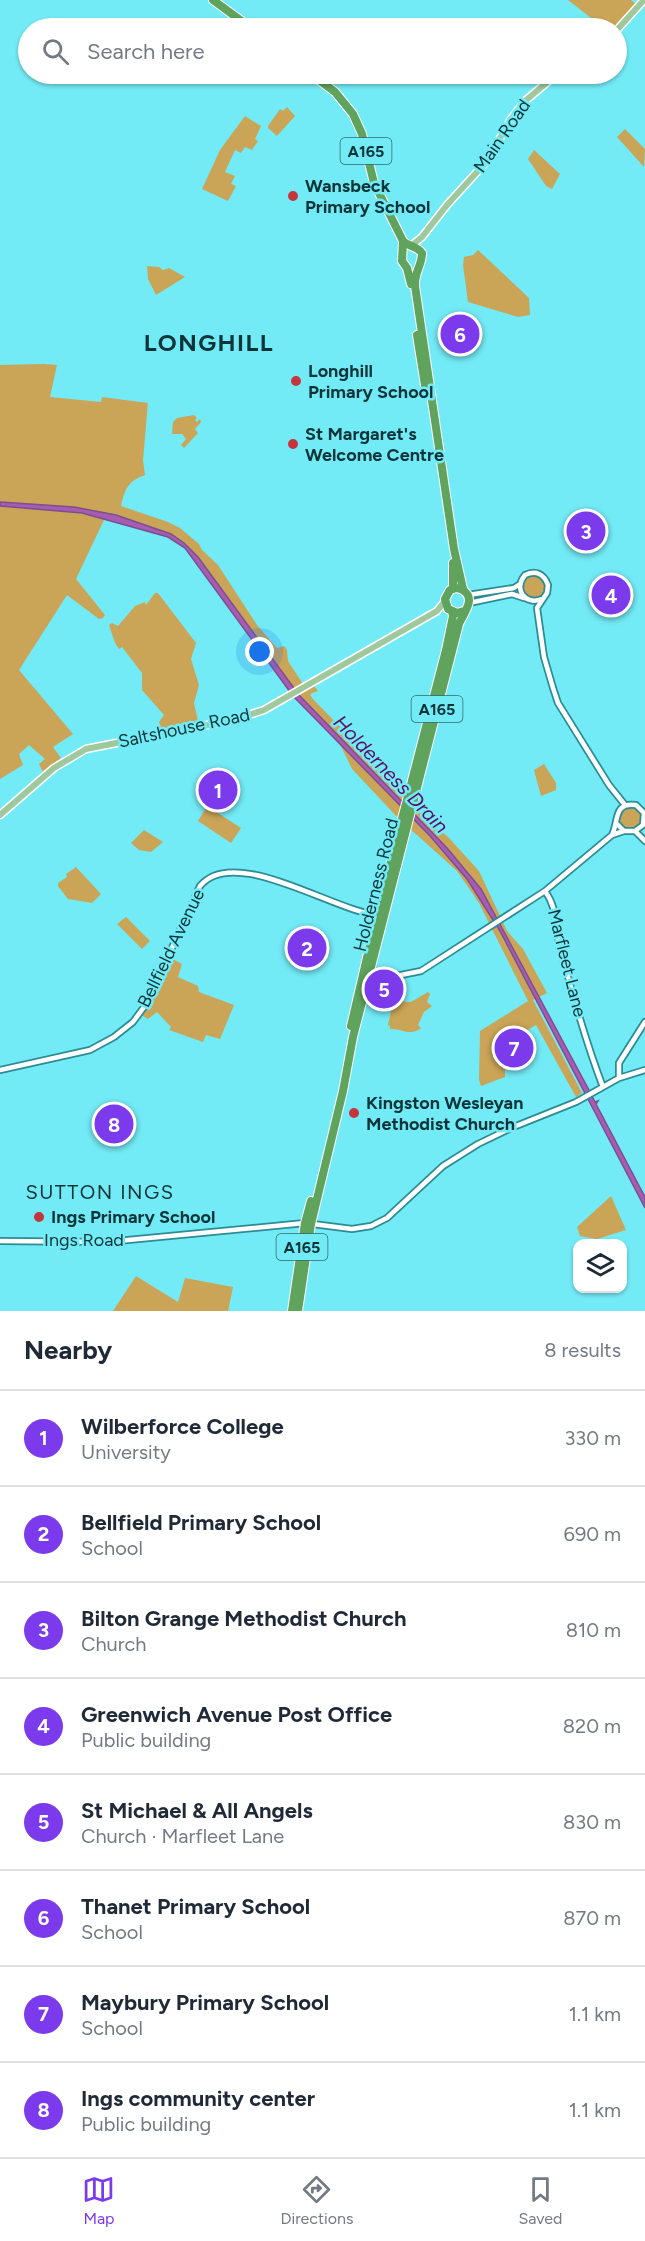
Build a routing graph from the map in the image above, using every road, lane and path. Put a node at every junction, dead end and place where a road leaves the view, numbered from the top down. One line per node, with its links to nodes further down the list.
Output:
1 (213, 0): 3 (highway)
2 (644, 0): 4 (main road)
3 (237, 18)
4 (627, 19)
5 (324, 84): 8 (highway, A165)
6 (545, 84): 7 (main road, Main Road)
7 (427, 230): 9 (main road, Main Road); 10 (main road, Main Road)
8 (403, 241): 9 (highway, A165); 11 (highway, A165)
9 (411, 247): 10 (highway, A165); 11 (highway)
10 (422, 252): 12 (highway)
11 (404, 254): 13 (highway, A165)
12 (419, 266): 13 (highway); 16 (highway)
13 (407, 268): 15 (highway, A165)
14 (520, 584): 16 (street); 17 (street); 18 (street)
15 (453, 589): 16 (highway); 20 (highway, A165)
16 (467, 596): 17 (street); 22 (highway, A165)
17 (524, 598): 19 (street)
18 (542, 599): 19 (street); 21 (street)
19 (531, 601): 21 (street)
20 (448, 607): 22 (highway); 26 (highway, Holderness Road / A165); 27 (main road, Saltshouse Road)
21 (537, 608): 23 (street)
22 (464, 610): 26 (highway, Holderness Road / A165)
23 (617, 796): 24 (street); 25 (street)
24 (626, 805): 25 (street); 29 (street)
25 (619, 809): 28 (street)
26 (408, 810): 35 (highway, Holderness Road / A165)
27 (0, 815)
28 (616, 823): 30 (street); 32 (street)
29 (643, 825): 31 (street); 33 (street)
30 (624, 831): 31 (street); 32 (street)
31 (635, 831): 33 (street)
32 (612, 835): 34 (street)
33 (644, 839)
34 (545, 891): 36 (street, Marfleet Lane); 41 (street, Marfleet Lane)
35 (380, 916): 36 (highway, Holderness Road / A165); 38 (street, Bellfield Avenue)
36 (366, 974): 42 (highway, Holderness Road / A165)
37 (645, 1022): 40 (street)
38 (0, 1070)
39 (645, 1070): 40 (street)
40 (619, 1078): 41 (street)
41 (603, 1087): 42 (street, Ings Road)
42 (308, 1224): 43 (street, Ings Road); 44 (highway, Holderness Road / A165); 45 (highway, Holderness Road / A165)
43 (0, 1241)
44 (292, 1311)
45 (298, 1311)

